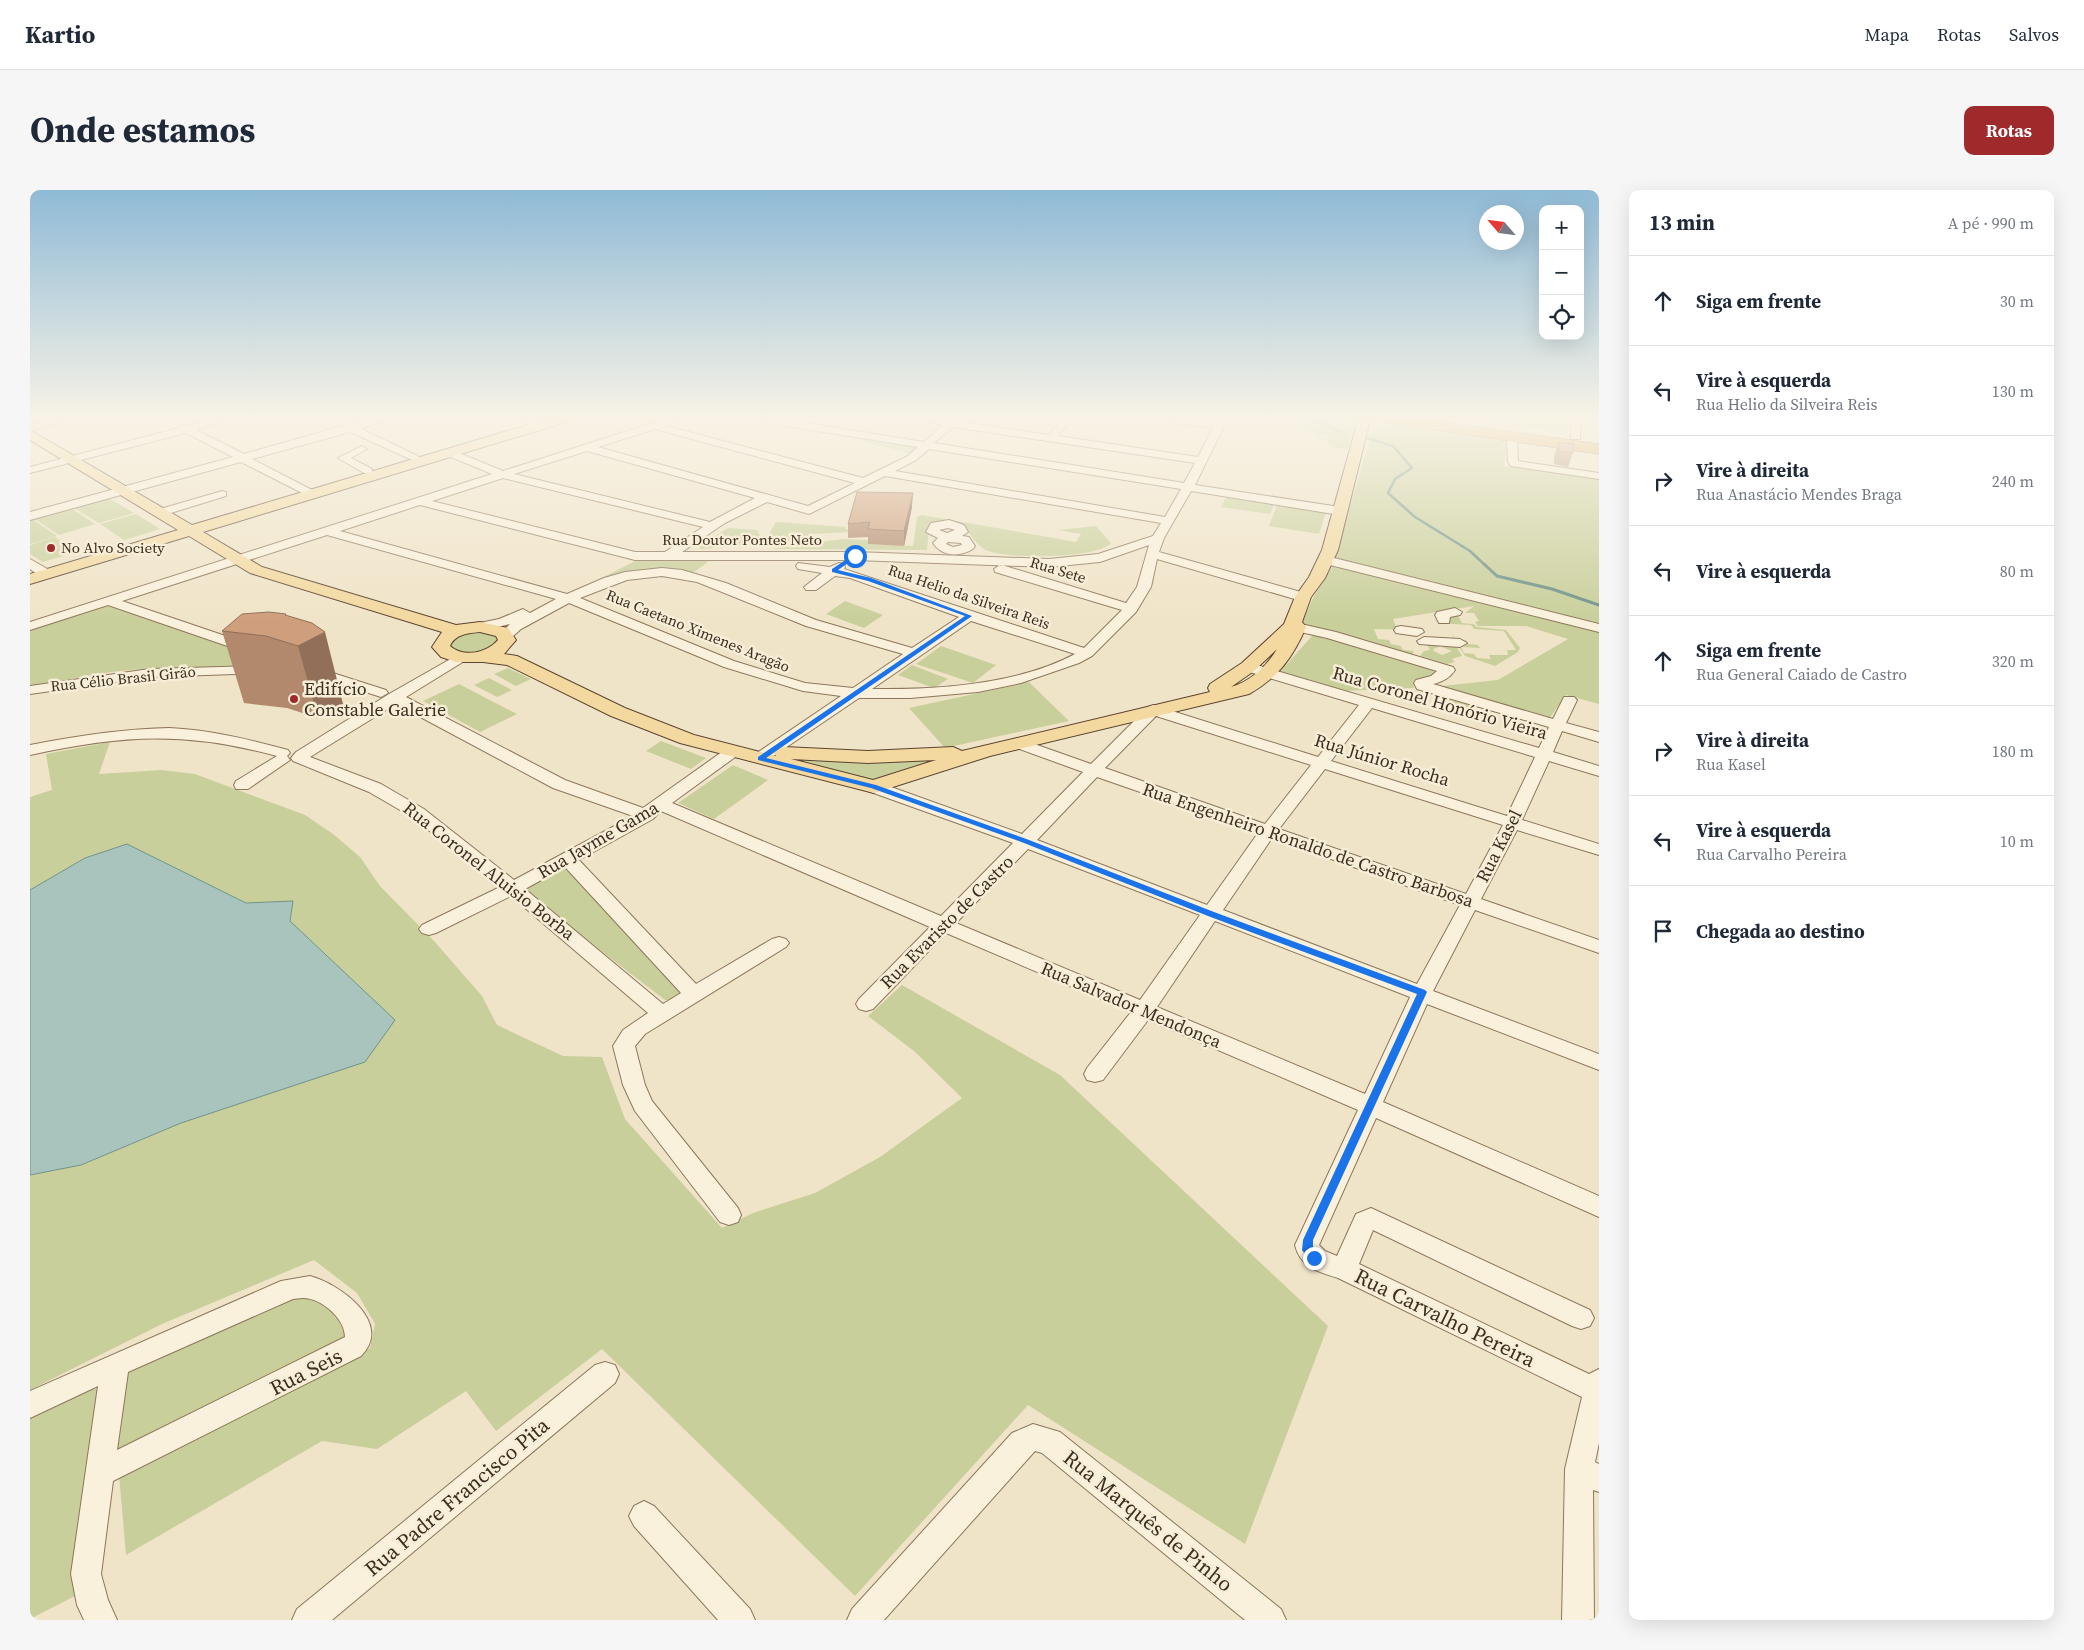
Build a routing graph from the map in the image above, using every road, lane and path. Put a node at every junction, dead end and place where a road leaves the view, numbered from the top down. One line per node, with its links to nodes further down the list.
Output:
1 (111, 487): 13 (main road)
2 (139, 487): 13 (street)
3 (298, 487): 14 (street)
4 (323, 487): 14 (main road)
5 (326, 487): 14 (main road)
6 (465, 487): 17 (street)
7 (551, 487): 23 (street)
8 (721, 487): 16 (street)
9 (856, 487): 18 (street)
10 (969, 487): 22 (street)
11 (1188, 487): 19 (street); 22 (street, Rua Caetano Ximenes Aragão)
12 (1346, 487): 19 (main road)
13 (120, 492): 20 (main road); 21 (street); 24 (main road)
14 (308, 492): 24 (main road)
15 (222, 494): 20 (street)
16 (763, 499): 18 (street); 23 (street)
17 (419, 501): 25 (street); 29 (street, Rua Doutor Pontes Neto)
18 (804, 510)
19 (1340, 511): 34 (main road)
20 (161, 512): 24 (main road)
21 (30, 516)
22 (1169, 521): 26 (street, Rua Caetano Ximenes Aragão)
23 (713, 526): 30 (street)
24 (182, 530): 35 (main road); 37 (main road)
25 (327, 531): 35 (street); 41 (street, Rua Caetano Ximenes Aragão)
26 (1158, 538): 28 (street, Rua Caetano Ximenes Aragão); 33 (street, Rua Doutor Pontes Neto)
27 (937, 543): 33 (street)
28 (1152, 554): 42 (street); 44 (street, Rua Caetano Ximenes Aragão)
29 (635, 556): 30 (street, Rua Doutor Pontes Neto); 39 (street)
30 (668, 556): 32 (street, Rua Doutor Pontes Neto)
31 (855, 556): 32 (street, Rua Doutor Pontes Neto); 33 (street, Rua Doutor Pontes Neto); 36 (street)
32 (722, 557): 36 (street, Rua Helio da Silveira Reis); 38 (street)
33 (980, 557): 44 (street, Rua Sete)
34 (1326, 560): 42 (main road); 49 (street)
35 (232, 562): 43 (street); 53 (main road)
36 (834, 571): 40 (street); 45 (street, Rua Helio da Silveira Reis)
37 (35, 572)
38 (694, 576): 39 (street); 55 (street)
39 (593, 583): 41 (street)
40 (811, 587)
41 (564, 596): 48 (street); 51 (street); 64 (street, Rua Caetano Ximenes Aragão)
42 (1302, 597): 46 (main road)
43 (109, 601): 47 (street); 54 (street)
44 (1131, 609): 56 (street, Rua Caetano Ximenes Aragão)
45 (969, 616): 55 (street); 56 (street, Rua Helio da Silveira Reis)
46 (1294, 625): 58 (main road); 61 (main road); 71 (street)
47 (30, 626)
48 (480, 627): 51 (main road); 53 (main road)
49 (1599, 628)
50 (1422, 636): 52 (street)
51 (505, 640): 57 (main road); 62 (main road)
52 (1460, 642)
53 (451, 645): 57 (main road); 65 (street)
54 (259, 652)
55 (914, 653): 64 (street)
56 (1086, 653): 64 (street, Rua Caetano Ximenes Aragão)
57 (482, 656): 62 (main road)
58 (1248, 667): 61 (street); 67 (main road)
59 (301, 668): 65 (street)
60 (278, 671): 63 (street, Rua Célio Brasil Girão)
61 (1269, 674): 67 (main road); 68 (street, Rua Coronel Honório Vieira)
62 (559, 677): 70 (main road)
63 (30, 690)
64 (855, 693): 79 (street)
65 (387, 695): 78 (street); 85 (street)
66 (1569, 700): 71 (street, Rua Kasel)
67 (1184, 703): 69 (main road)
68 (1368, 703): 77 (street, Rua Coronel Honório Vieira); 80 (street)
69 (1153, 710): 73 (main road); 80 (street, Rua Júnior Rocha); 81 (street, Rua Evaristo de Castro)
70 (659, 723): 76 (main road); 79 (main road)
71 (1556, 726): 72 (street); 77 (street, Rua Kasel)
72 (1599, 737)
73 (1018, 743): 75 (main road); 81 (street, Rua Engenheiro Ronaldo de Castro Barbosa)
74 (30, 750): 78 (street, Rua Coronel Aluisio Borba)
75 (984, 751): 79 (main road); 84 (main road)
76 (732, 752): 79 (main road); 85 (street, Rua Jayme Gama)
77 (1542, 754): 82 (street, Rua Coronel Honório Vieira); 86 (street, Rua Kasel)
78 (291, 755): 83 (street); 91 (street, Rua Coronel Aluisio Borba)
79 (765, 755): 84 (main road)
80 (1321, 762): 86 (street, Rua Júnior Rocha); 87 (street)
81 (1095, 770): 87 (street, Rua Engenheiro Ronaldo de Castro Barbosa); 88 (street, Rua Evaristo de Castro)
82 (1599, 771)
83 (242, 785)
84 (874, 787): 88 (street)
85 (654, 810): 90 (street, Rua Jayme Gama); 94 (street, Rua Salvador Mendonça)
86 (1513, 822): 89 (street, Rua Júnior Rocha); 92 (street, Rua Kasel)
87 (1268, 831): 92 (street, Rua Engenheiro Ronaldo de Castro Barbosa); 93 (street)
88 (1027, 842): 93 (street); 94 (street, Rua Evaristo de Castro)
89 (1599, 850)
90 (568, 858): 91 (street, Rua Jayme Gama); 99 (street)
91 (513, 888): 95 (street, Rua Jayme Gama); 102 (street, Rua Coronel Aluisio Borba)
92 (1470, 901): 97 (street, Rua Engenheiro Ronaldo de Castro Barbosa); 98 (street, Rua Kasel)
93 (1211, 914): 98 (street); 101 (street)
94 (942, 925): 100 (street, Rua Evaristo de Castro); 101 (street, Rua Salvador Mendonça)
95 (429, 929)
96 (780, 943): 99 (street)
97 (1599, 947)
98 (1422, 992): 103 (street); 105 (street, Rua Kasel)
99 (694, 994): 102 (street)
100 (866, 1004)
101 (1144, 1010): 104 (street); 105 (street, Rua Salvador Mendonça)
102 (662, 1014): 107 (street)
103 (1599, 1062)
104 (1095, 1074)
105 (1371, 1106): 106 (street, Rua Salvador Mendonça); 108 (street, Rua Kasel)
106 (1599, 1207)
107 (729, 1214)
108 (1310, 1235): 109 (street, Rua Carvalho Pereira)
109 (1344, 1269): 110 (street); 113 (street, Rua Carvalho Pereira)
110 (1582, 1318)
111 (115, 1364): 114 (street); 115 (street); 115 (street, Rua Seis)
112 (605, 1374): 120 (street, Rua Padre Francisco Pita)
113 (1598, 1388): 116 (street)
114 (30, 1405)
115 (100, 1473): 119 (street)
116 (1589, 1473): 123 (street)
117 (644, 1516): 121 (street)
118 (868, 1618): 122 (street, Rua Marquês de Pinho)
119 (101, 1620)
120 (308, 1620)
121 (739, 1620)
122 (1270, 1620)
123 (1578, 1620)

